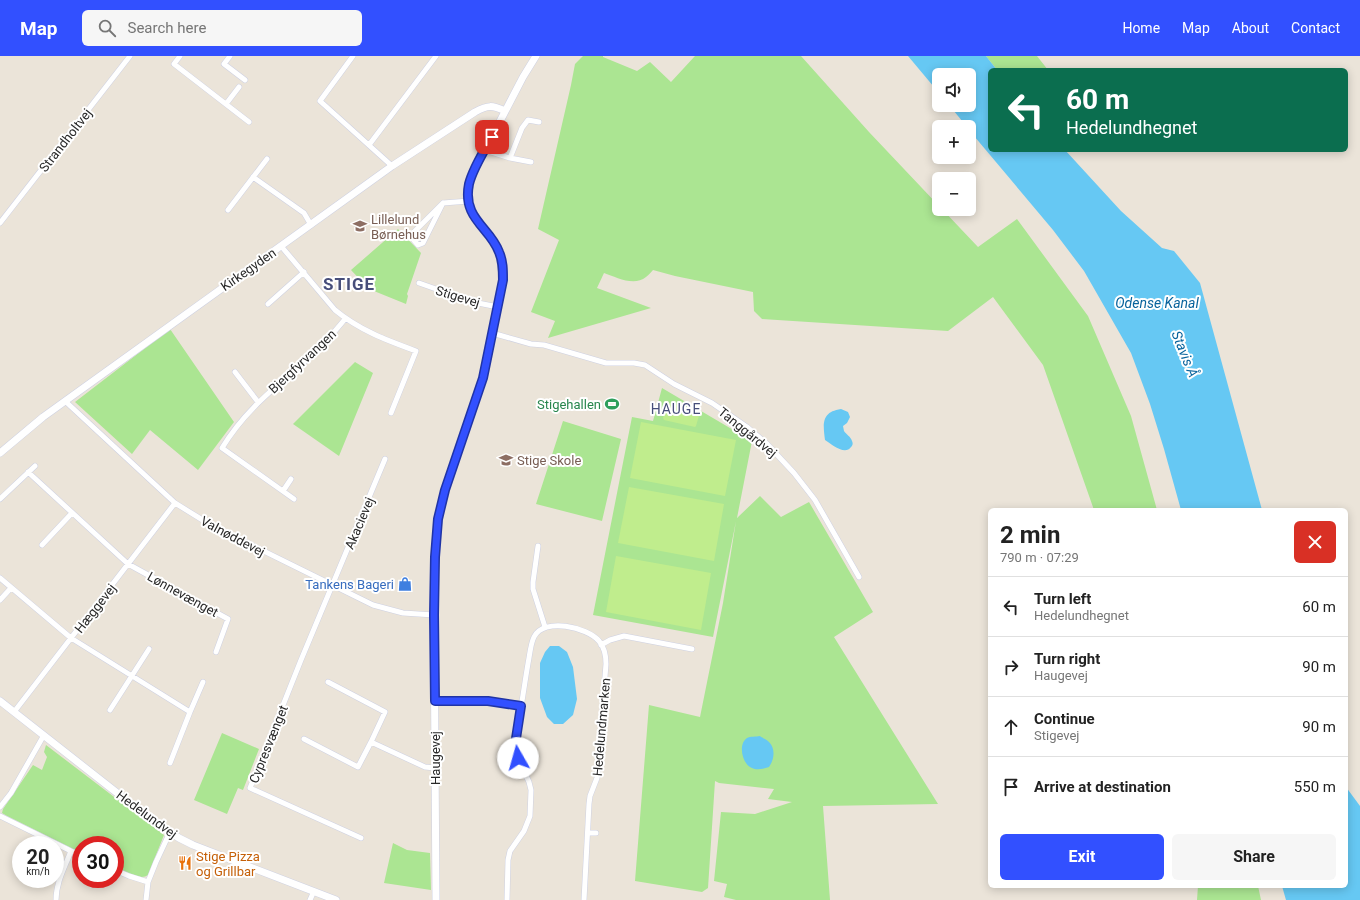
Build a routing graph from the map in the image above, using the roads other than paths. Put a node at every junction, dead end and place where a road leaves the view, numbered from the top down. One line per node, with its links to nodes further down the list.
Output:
1 (130, 56): 23 (street, Strandholtvej)
2 (180, 56): 9 (street)
3 (230, 56): 7 (street)
4 (353, 56): 13 (street)
5 (436, 56): 13 (street)
6 (536, 56): 10 (street, Stigevej)
7 (245, 80)
8 (239, 87): 9 (street)
9 (226, 104): 11 (street)
10 (505, 111): 14 (street, Stigevej); 18 (street, Kirkegyden)
11 (249, 122)
12 (540, 122): 15 (street)
13 (369, 145): 18 (street)
14 (485, 150): 15 (street); 20 (street, Stigevej)
15 (510, 158): 17 (street)
16 (267, 159): 19 (street)
17 (531, 162)
18 (392, 166): 24 (street, Kirkegyden)
19 (253, 177): 22 (street); 24 (street)
20 (469, 201): 21 (street); 29 (street, Stigevej)
21 (443, 203): 21 (street)
22 (228, 210)
23 (0, 224)
24 (311, 224): 25 (street, Kirkegyden)
25 (281, 246): 26 (street, Bjergfyrvangen); 33 (street, Kirkegyden)
26 (304, 272): 28 (street); 30 (street, Bjergfyrvangen)
27 (419, 283): 29 (street, Stigevej)
28 (268, 304)
29 (498, 307): 31 (street, Stigevej)
30 (345, 318): 34 (street, Bjergfyrvangen); 35 (street, Bjergfyrvangen)
31 (492, 333): 50 (street, Tanggårdvej); 54 (street, Stigevej)
32 (235, 372): 34 (street, Bjergfyrvangen)
33 (65, 401): 36 (street, Kirkegyden); 44 (street, Valnøddevej)
34 (258, 402): 41 (street, Bjergfyrvangen)
35 (391, 413)
36 (0, 453)
37 (385, 459): 51 (street, Akacievej)
38 (35, 466): 39 (street)
39 (28, 472): 42 (street); 45 (street)
40 (291, 479): 41 (street)
41 (283, 491): 43 (street, Bjergfyrvangen)
42 (0, 499)
43 (294, 499)
44 (175, 503): 48 (street, Hæggevej); 51 (street, Valnøddevej)
45 (72, 513): 46 (street); 48 (street)
46 (42, 545)
47 (538, 546): 55 (street)
48 (128, 564): 56 (street, Hæggevej); 60 (street, Lønnevænget)
49 (0, 578): 52 (street)
50 (859, 578)
51 (332, 586): 54 (street, Valnøddevej); 80 (street, Cypresvænget)
52 (11, 588): 53 (street); 56 (street)
53 (0, 600)
54 (434, 615): 65 (street, Haugevej)
55 (545, 627): 57 (street); 66 (street)
56 (71, 638): 61 (street); 68 (street, Hæggevej)
57 (600, 643): 59 (street); 78 (street, Hedelundmarken)
58 (149, 649): 61 (street)
59 (692, 649)
60 (216, 652)
61 (132, 676): 67 (street); 69 (street)
62 (203, 682): 69 (street)
63 (328, 682): 72 (street)
64 (0, 701): 68 (street, Hedelundvej)
65 (435, 701): 66 (street); 74 (street, Haugevej)
66 (521, 706): 90 (street)
67 (110, 710)
68 (14, 712): 70 (street, Hedelundvej)
69 (190, 712): 73 (street)
70 (44, 734): 75 (street); 77 (street, Hedelundvej)
71 (304, 739): 72 (street)
72 (372, 742): 74 (street)
73 (170, 763)
74 (435, 768): 89 (street, Haugevej)
75 (0, 807)
76 (0, 816): 81 (street)
77 (170, 832): 83 (street); 84 (street, Hedelundvej)
78 (588, 832): 79 (street); 91 (street, Hedelundmarken)
79 (596, 833)
80 (361, 838)
81 (71, 851): 85 (street)
82 (124, 874): 83 (street)
83 (148, 882): 86 (street)
84 (314, 891): 87 (street); 88 (street, Hedelundvej)
85 (56, 900)
86 (146, 900)
87 (310, 900)
88 (336, 900)
89 (436, 900)
90 (507, 900)
91 (584, 900)

